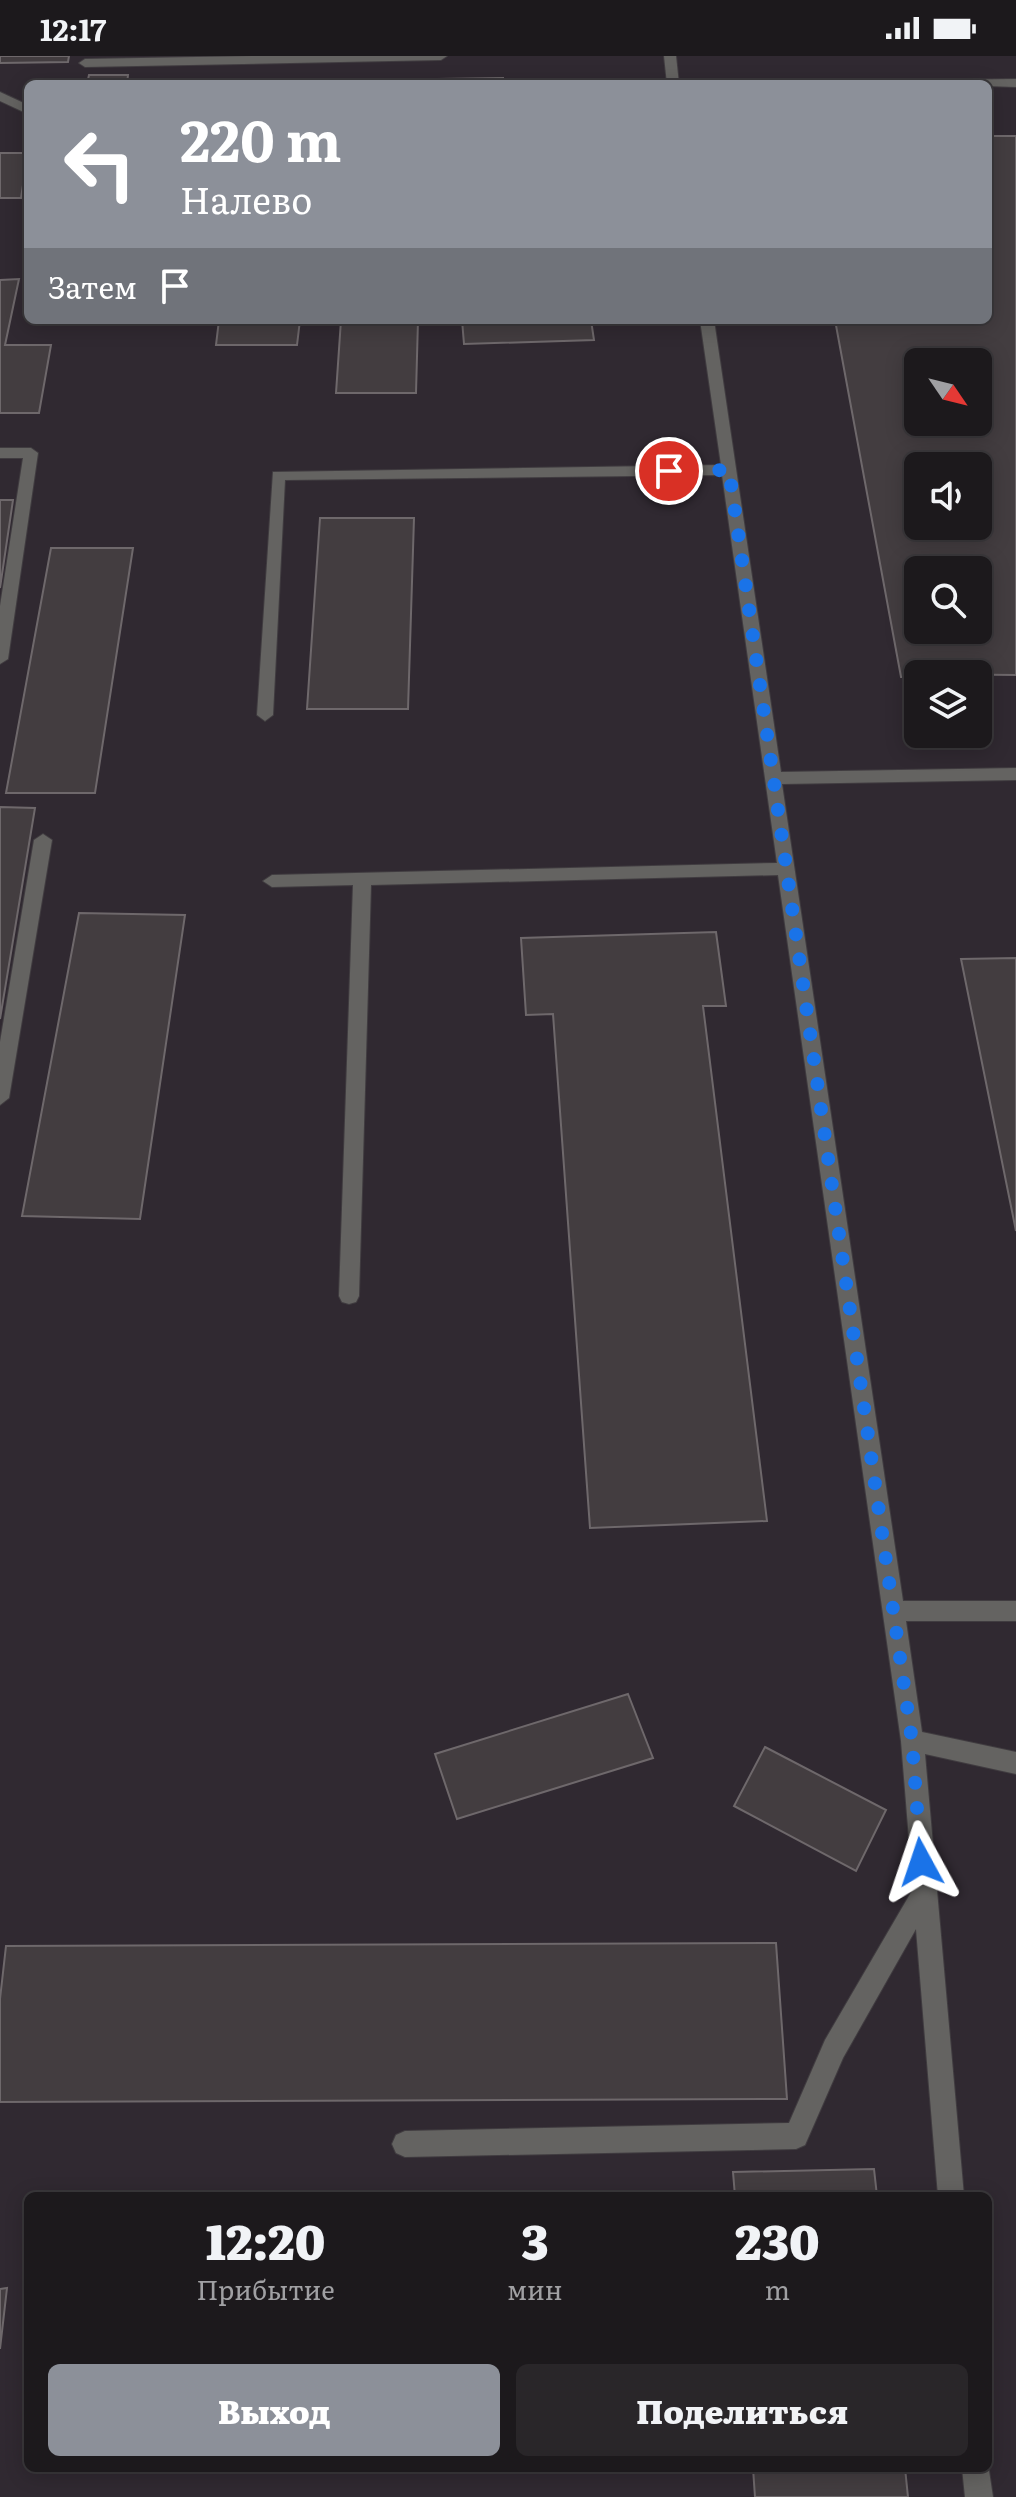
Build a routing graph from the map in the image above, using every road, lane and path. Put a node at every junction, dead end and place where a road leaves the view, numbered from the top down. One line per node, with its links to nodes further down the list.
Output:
1 (441, 56): 3 (lane)
2 (670, 56): 4 (lane)
3 (85, 63)
4 (673, 80)
5 (992, 83): 6 (lane)
6 (1016, 83)
7 (0, 96): 8 (lane)
8 (24, 108)
9 (708, 324): 11 (lane)
10 (0, 453): 12 (lane)
11 (729, 470): 13 (lane); 15 (lane)
12 (0, 659)
13 (265, 715)
14 (1016, 774): 15 (lane)
15 (774, 778): 17 (lane)
16 (43, 840): 20 (lane)
17 (786, 869): 18 (lane); 22 (lane)
18 (362, 879): 19 (lane); 21 (lane)
19 (272, 881)
20 (0, 1098)
21 (349, 1296)
22 (893, 1611): 23 (lane); 24 (lane)
23 (1016, 1611)
24 (912, 1741): 25 (lane); 26 (lane)
25 (1016, 1763)
26 (924, 1892): 27 (lane); 28 (lane)
27 (405, 2144)
28 (951, 2192)
29 (976, 2472): 30 (lane)
30 (979, 2497)

